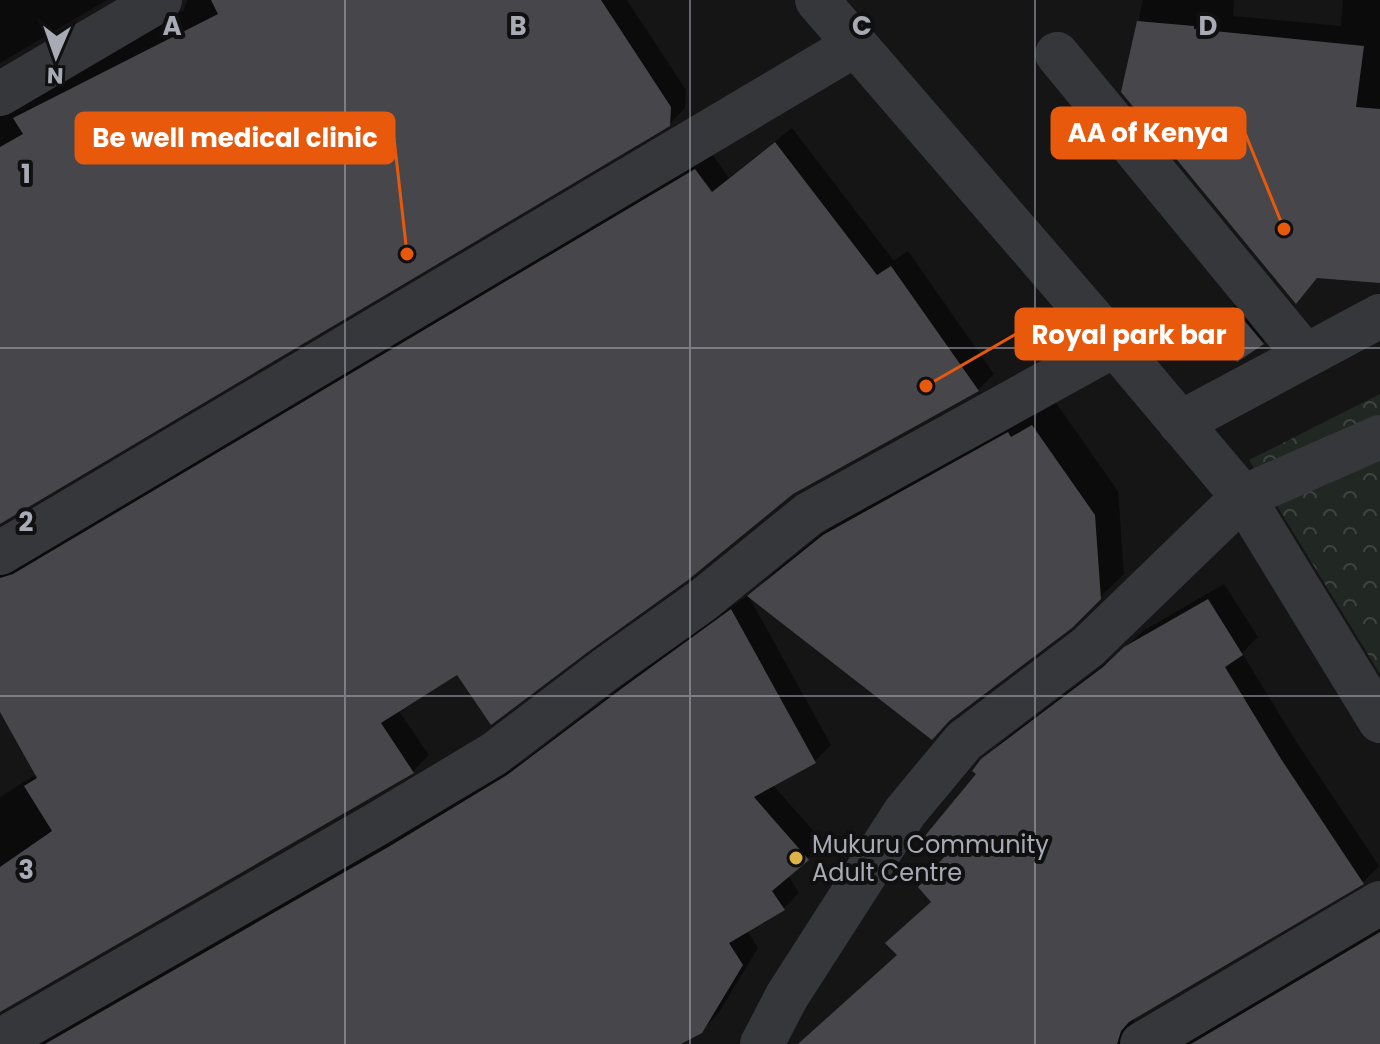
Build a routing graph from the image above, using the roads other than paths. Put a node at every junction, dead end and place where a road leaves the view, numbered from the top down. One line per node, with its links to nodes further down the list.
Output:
1 (160, 0): 5 (street)
2 (817, 0): 3 (street)
3 (855, 45): 7 (street); 12 (street)
4 (1057, 54): 8 (street)
5 (0, 94)
6 (1380, 316): 8 (street)
7 (1115, 345): 9 (street); 15 (street)
8 (1305, 355): 9 (street)
9 (1180, 423): 11 (street)
10 (1380, 437): 11 (street)
11 (1243, 497): 13 (street); 16 (street)
12 (0, 553)
13 (1380, 721)
14 (1380, 903): 17 (street)
15 (0, 1041)
16 (762, 1044)
17 (1142, 1044)

